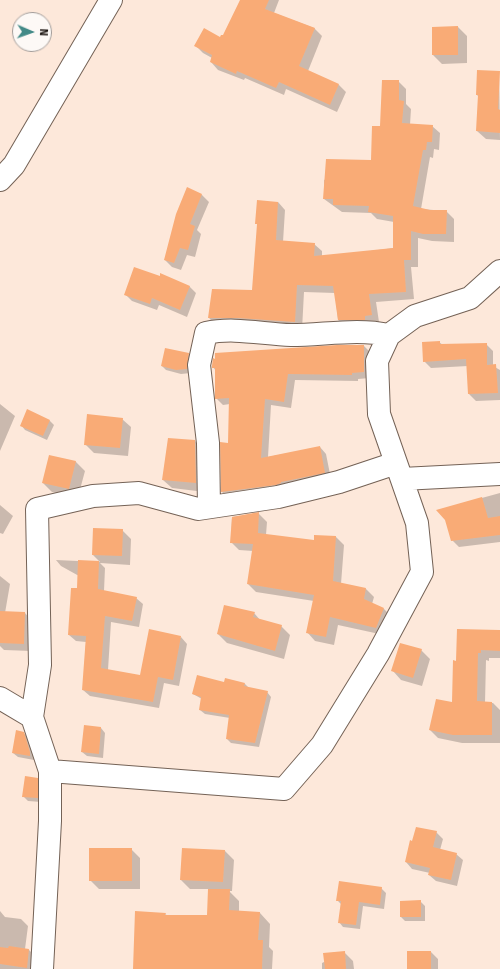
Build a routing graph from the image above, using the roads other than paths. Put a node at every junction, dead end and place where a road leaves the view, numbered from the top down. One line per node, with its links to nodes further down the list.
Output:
1 (111, 0): 2 (street)
2 (0, 180)
3 (500, 271): 4 (street)
4 (389, 335): 5 (street); 7 (street)
5 (399, 471): 6 (street); 7 (street); 10 (street)
6 (500, 474)
7 (209, 507): 9 (street)
8 (0, 698): 9 (street)
9 (32, 718): 10 (street)
10 (50, 771): 11 (street)
11 (42, 969)

